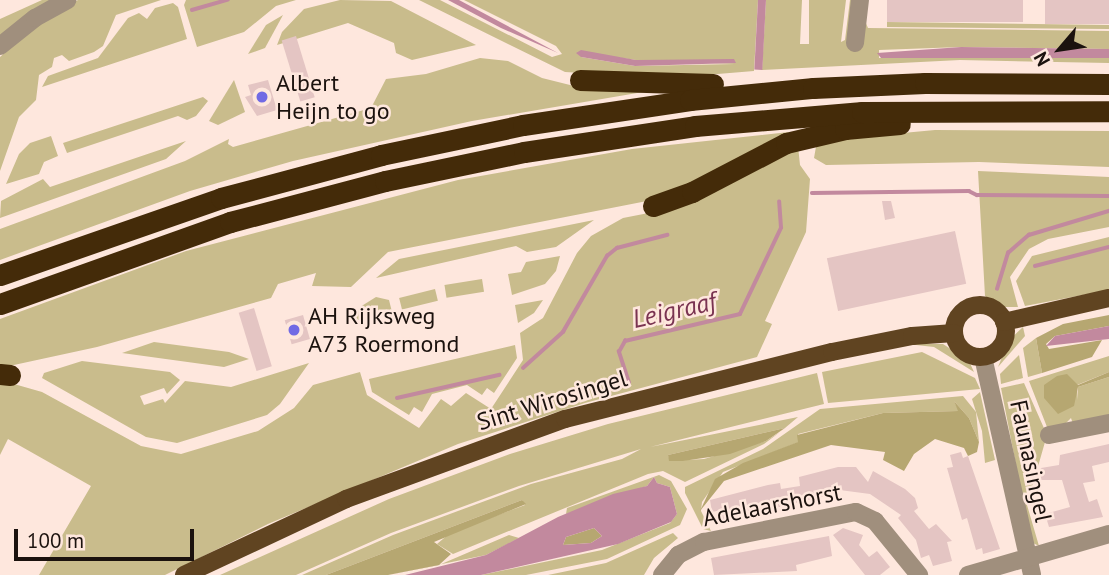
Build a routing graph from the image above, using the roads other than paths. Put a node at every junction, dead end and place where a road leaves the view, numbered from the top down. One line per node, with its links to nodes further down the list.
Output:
1 (67, 0): 4 (street)
2 (860, 0): 3 (street)
3 (855, 43)
4 (0, 46)
5 (580, 80): 7 (highway)
6 (1109, 84): 7 (highway)
7 (813, 88): 11 (highway)
8 (1017, 108): 9 (highway); 10 (highway); 13 (highway)
9 (1109, 110)
10 (653, 206)
11 (0, 275)
12 (1109, 298): 14 (main road)
13 (0, 304)
14 (1004, 322): 15 (main road); 16 (main road)
15 (954, 333): 16 (main road); 21 (main road, Sint Wirosingel)
16 (983, 357): 20 (street, Faunasingel)
17 (1109, 423): 18 (street)
18 (1049, 435)
19 (1109, 534): 20 (street)
20 (1029, 566): 24 (street)
21 (184, 575)
22 (662, 575): 23 (street, Adelaarshorst)
23 (919, 575)
24 (968, 575)

